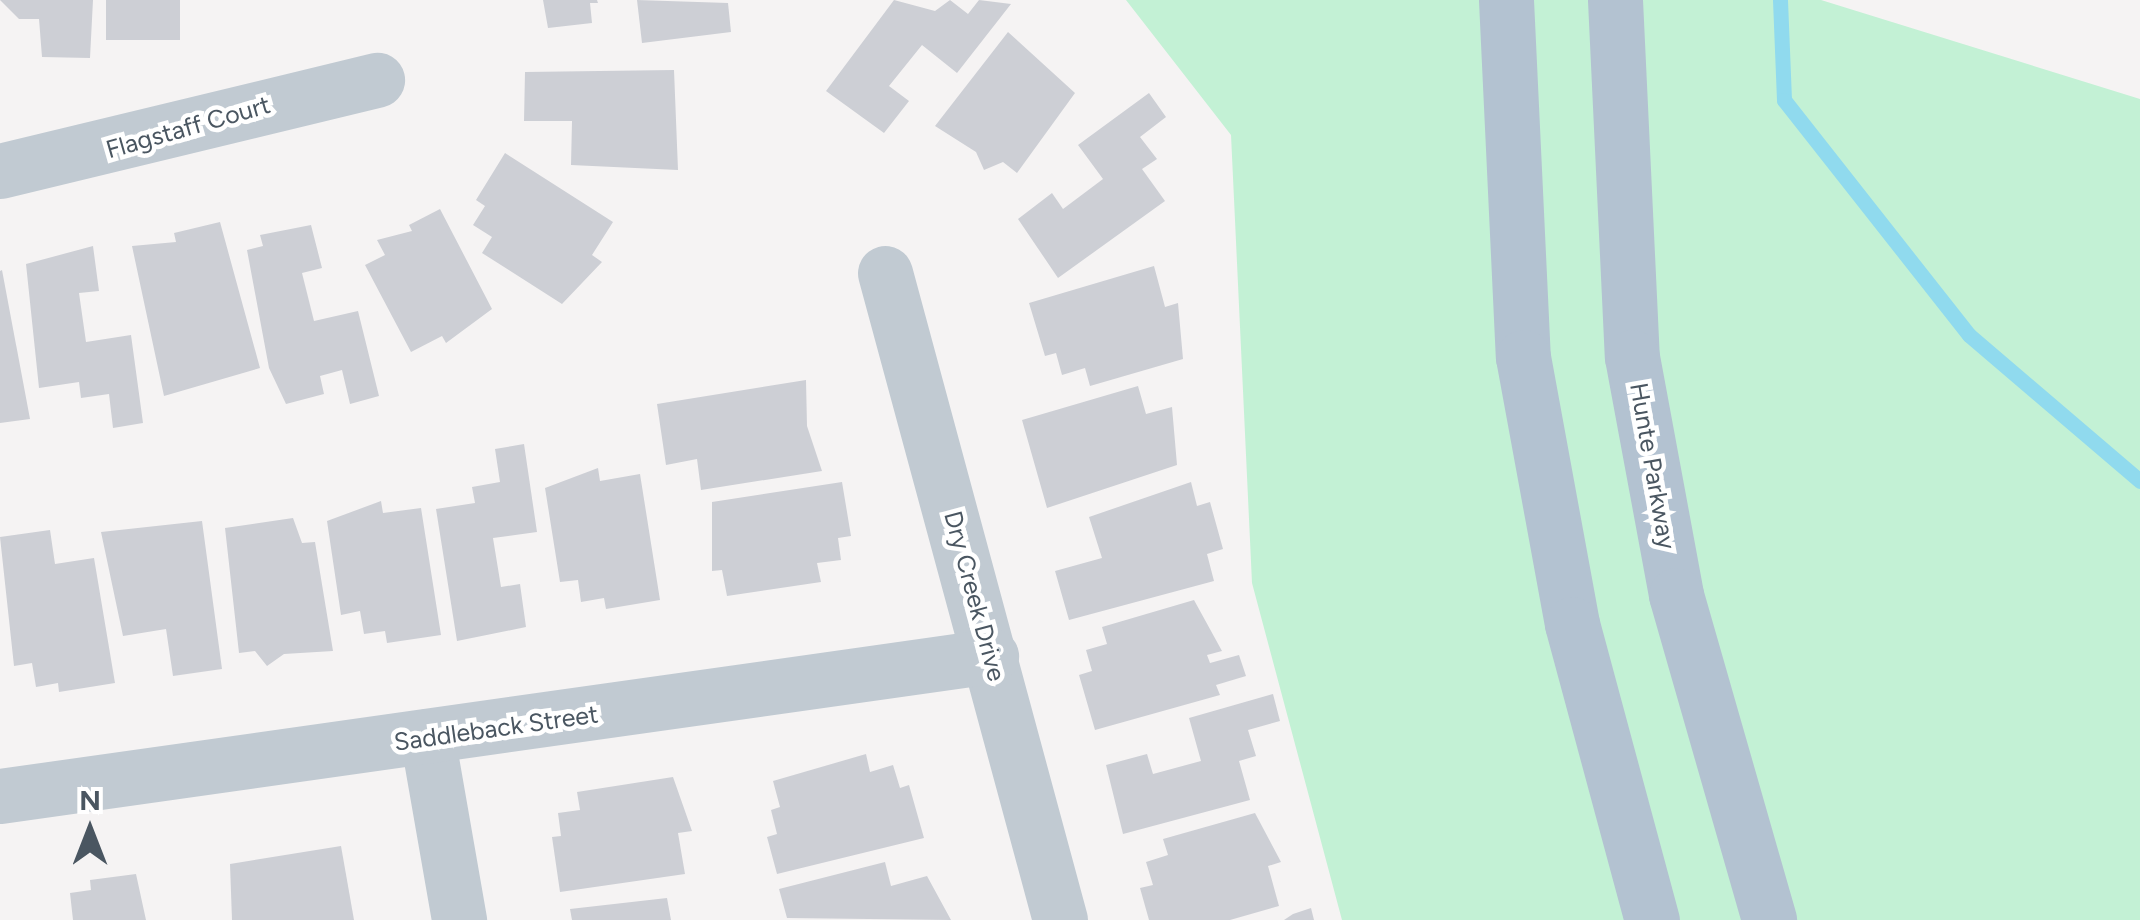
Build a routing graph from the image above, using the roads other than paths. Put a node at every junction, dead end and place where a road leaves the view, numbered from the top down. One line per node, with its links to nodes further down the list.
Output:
1 (1506, 0): 11 (main road)
2 (1615, 0): 12 (main road, Hunte Parkway)
3 (376, 80): 4 (street, Flagstaff Court)
4 (0, 171)
5 (885, 273): 6 (street, Dry Creek Drive)
6 (991, 656): 7 (street, Saddleback Street); 10 (street, Dry Creek Drive)
7 (428, 736): 8 (street, Saddleback Street); 9 (street)
8 (0, 796)
9 (459, 920)
10 (1060, 920)
11 (1652, 920)
12 (1769, 920)

